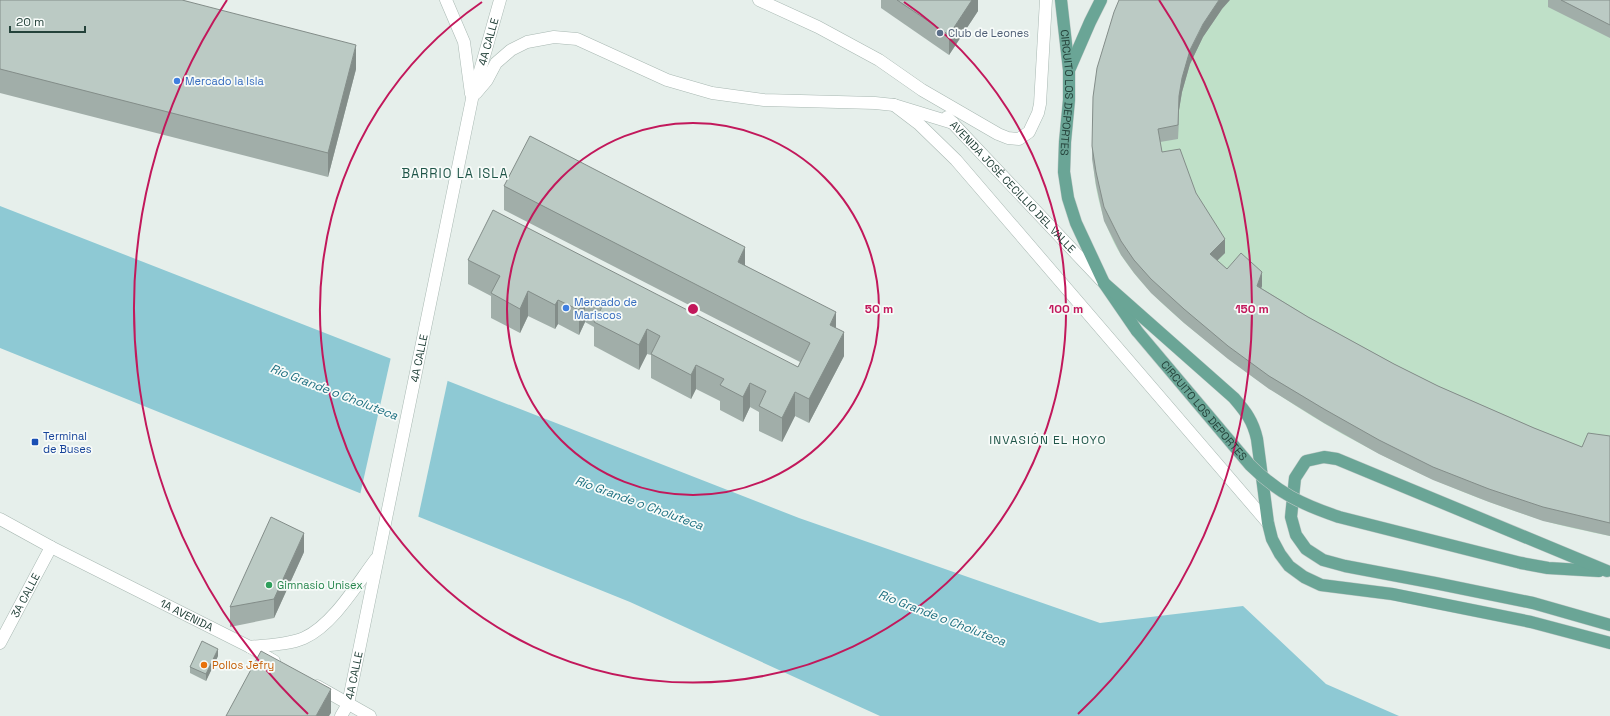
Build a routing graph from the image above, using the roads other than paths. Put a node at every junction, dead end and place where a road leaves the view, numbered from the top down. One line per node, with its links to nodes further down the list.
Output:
1 (446, 0): 9 (street)
2 (500, 0): 9 (street, 4A CALLE)
3 (759, 0): 8 (street, AVENIDA JOSÉ CECILLIO DEL VALLE)
4 (1046, 0): 8 (street, AVENIDA JOSÉ CECILLIO DEL VALLE)
5 (1061, 0): 7 (main road, CIRCUITO LOS DEPORTES)
6 (1101, 0): 7 (main road)
7 (1070, 70): 12 (main road, CIRCUITO LOS DEPORTES)
8 (922, 90): 11 (street, AVENIDA JOSÉ CECILLIO DEL VALLE)
9 (472, 99): 10 (street); 16 (street, 4A CALLE)
10 (894, 105): 11 (street); 14 (street)
11 (953, 123): 12 (street, AVENIDA JOSÉ CECILLIO DEL VALLE)
12 (1104, 283): 14 (main road); 17 (main road, CIRCUITO LOS DEPORTES, bridge)
13 (0, 519): 15 (street, 1A AVENIDA)
14 (1268, 523): 19 (main road)
15 (51, 547): 20 (street, 3A CALLE); 21 (street, 1A AVENIDA)
16 (379, 555): 21 (street); 24 (street, 4A CALLE)
17 (1608, 571): 18 (main road)
18 (1610, 625)
19 (1610, 643)
20 (0, 644)
21 (250, 647): 22 (street, 1A AVENIDA)
22 (283, 666)
23 (309, 681): 24 (street)
24 (348, 704): 25 (street, 4A CALLE); 26 (street)
25 (342, 716)
26 (370, 716)

